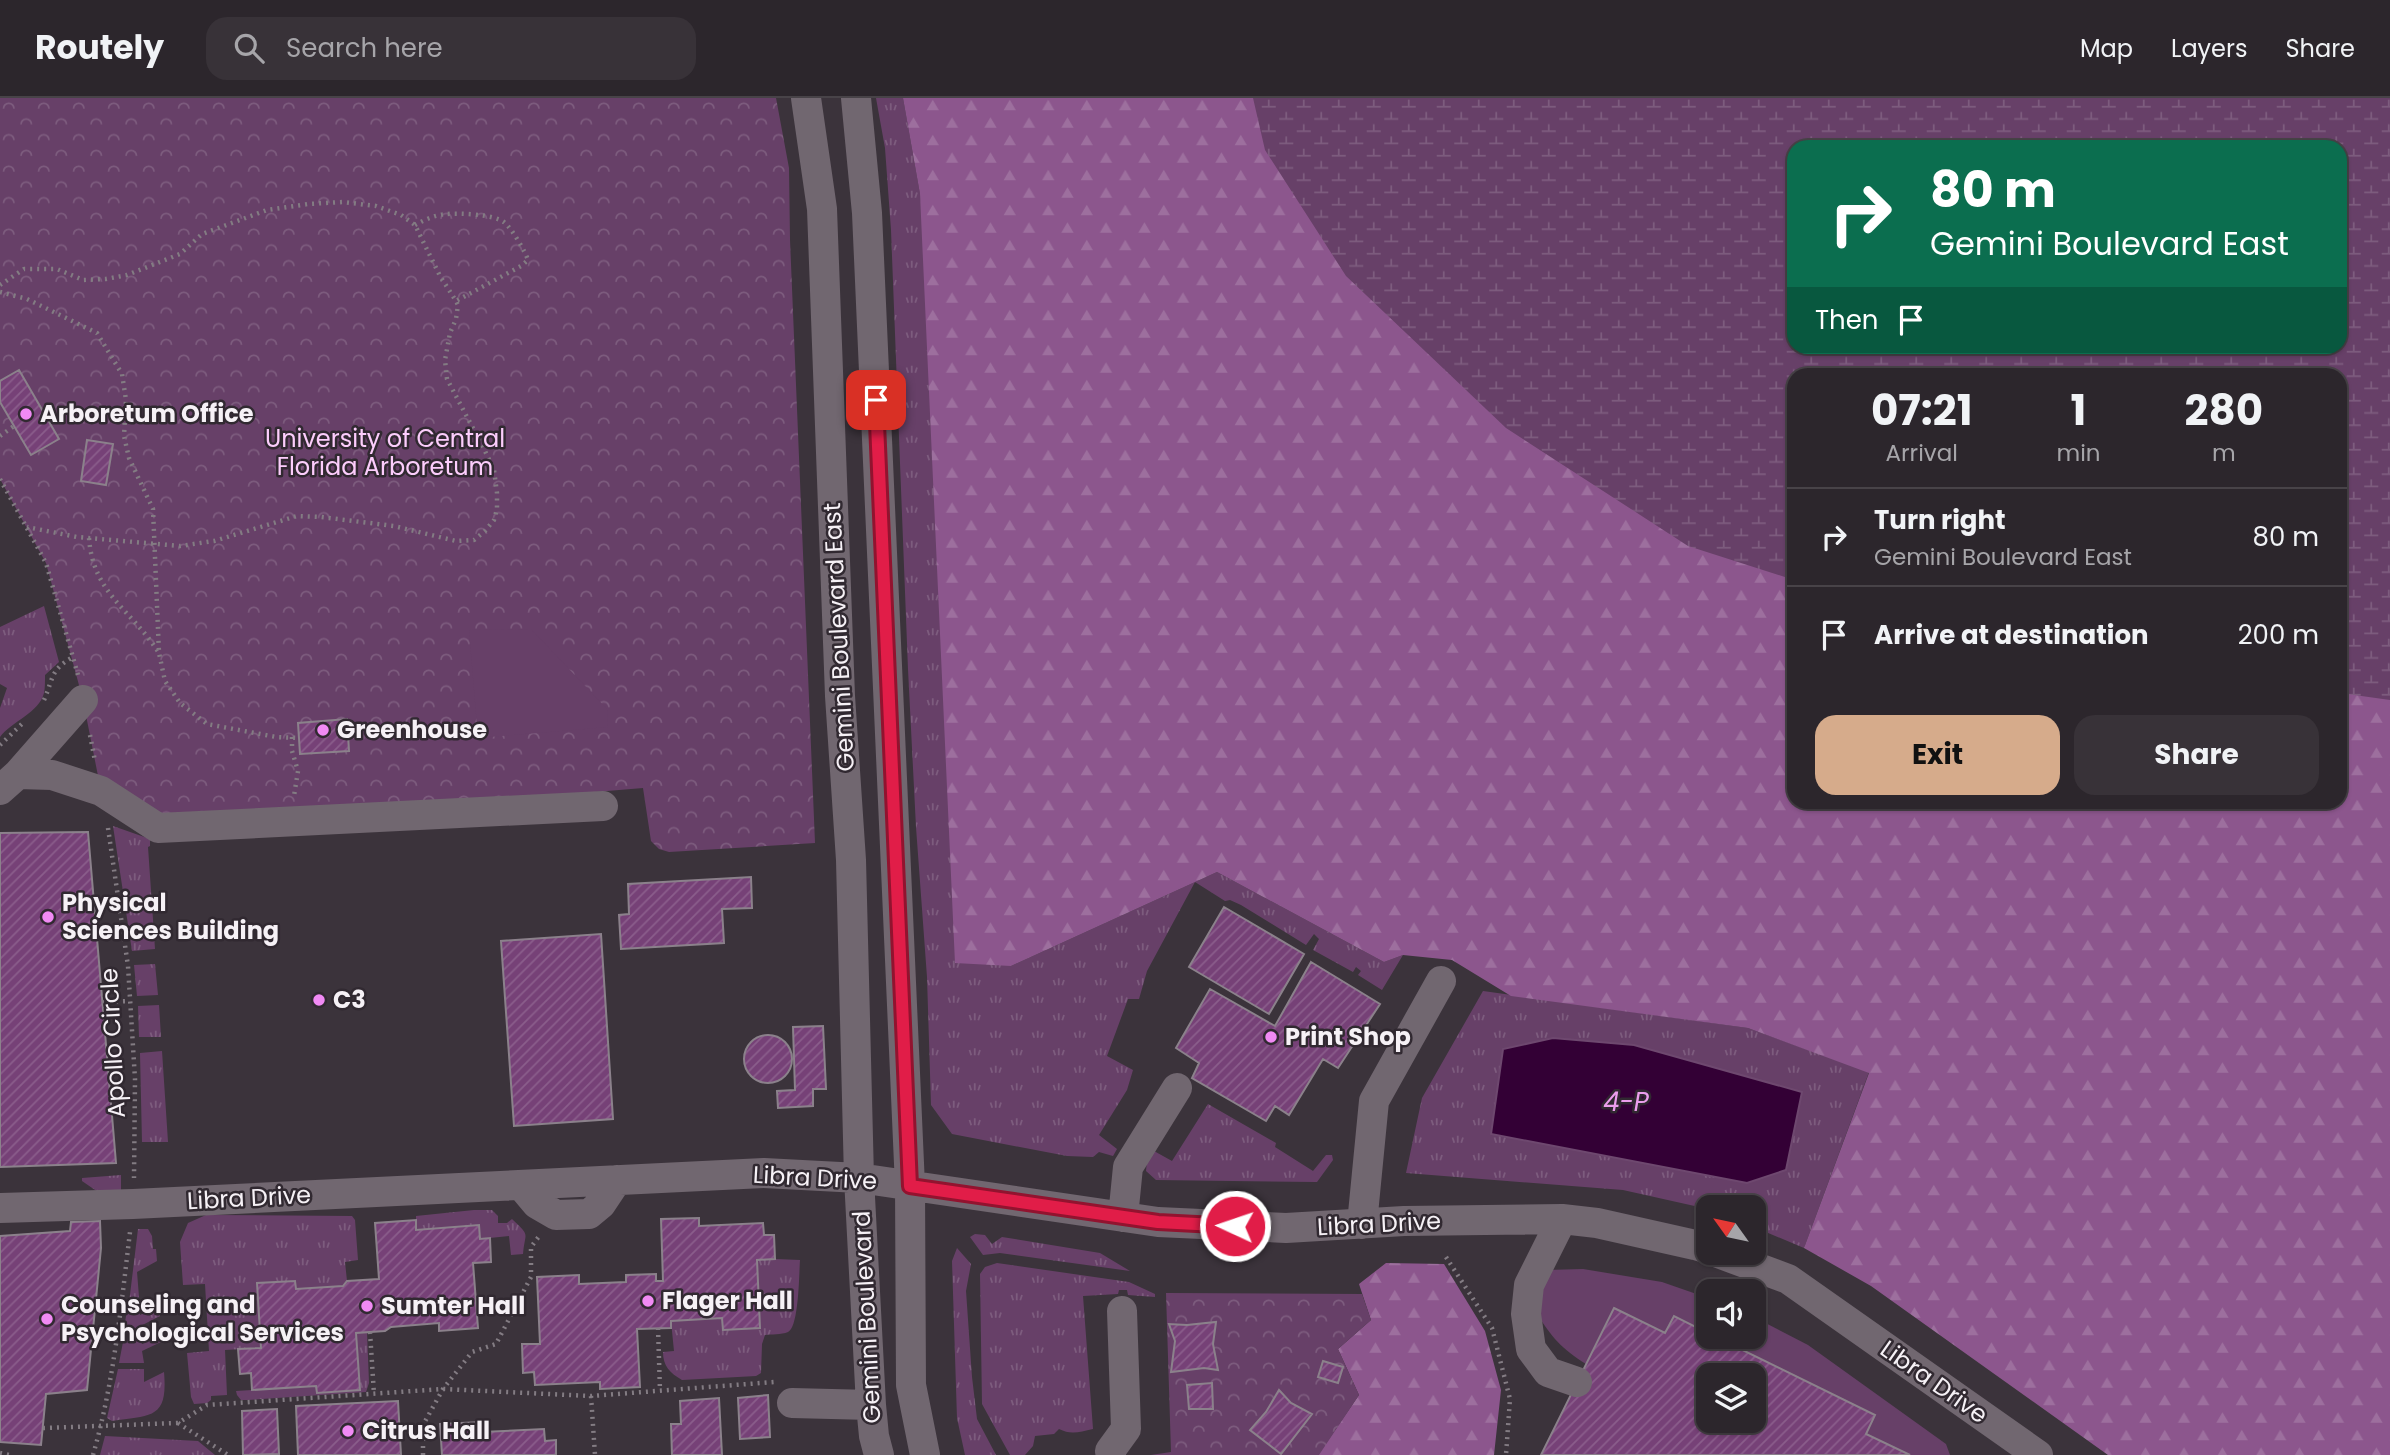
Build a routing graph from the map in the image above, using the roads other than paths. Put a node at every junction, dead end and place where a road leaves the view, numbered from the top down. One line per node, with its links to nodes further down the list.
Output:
1 (806, 98): 8 (street, Gemini Boulevard East)
2 (856, 98): 11 (street, Gemini Boulevard East)
3 (83, 700): 4 (street)
4 (9, 782): 5 (street)
5 (603, 806)
6 (1441, 981): 15 (street)
7 (1177, 1088): 13 (street)
8 (859, 1178): 9 (street, Libra Drive); 11 (street, Libra Drive); 21 (street, Gemini Boulevard)
9 (617, 1180): 10 (street, Libra Drive); 10 (street)
10 (521, 1185): 12 (street, Libra Drive)
11 (910, 1186): 13 (street, Libra Drive); 24 (street, Gemini Boulevard East)
12 (0, 1208)
13 (1124, 1217): 15 (street, Libra Drive)
14 (1563, 1219): 15 (street, Libra Drive); 16 (street, Libra Drive); 19 (street)
15 (1362, 1224)
16 (1696, 1246)
17 (1750, 1265): 25 (street, Libra Drive)
18 (1122, 1311): 22 (street)
19 (1577, 1382)
20 (801, 1404): 21 (street)
21 (871, 1405): 23 (street, Gemini Boulevard)
22 (1111, 1453)
23 (879, 1455)
24 (925, 1455)
25 (2038, 1455)

